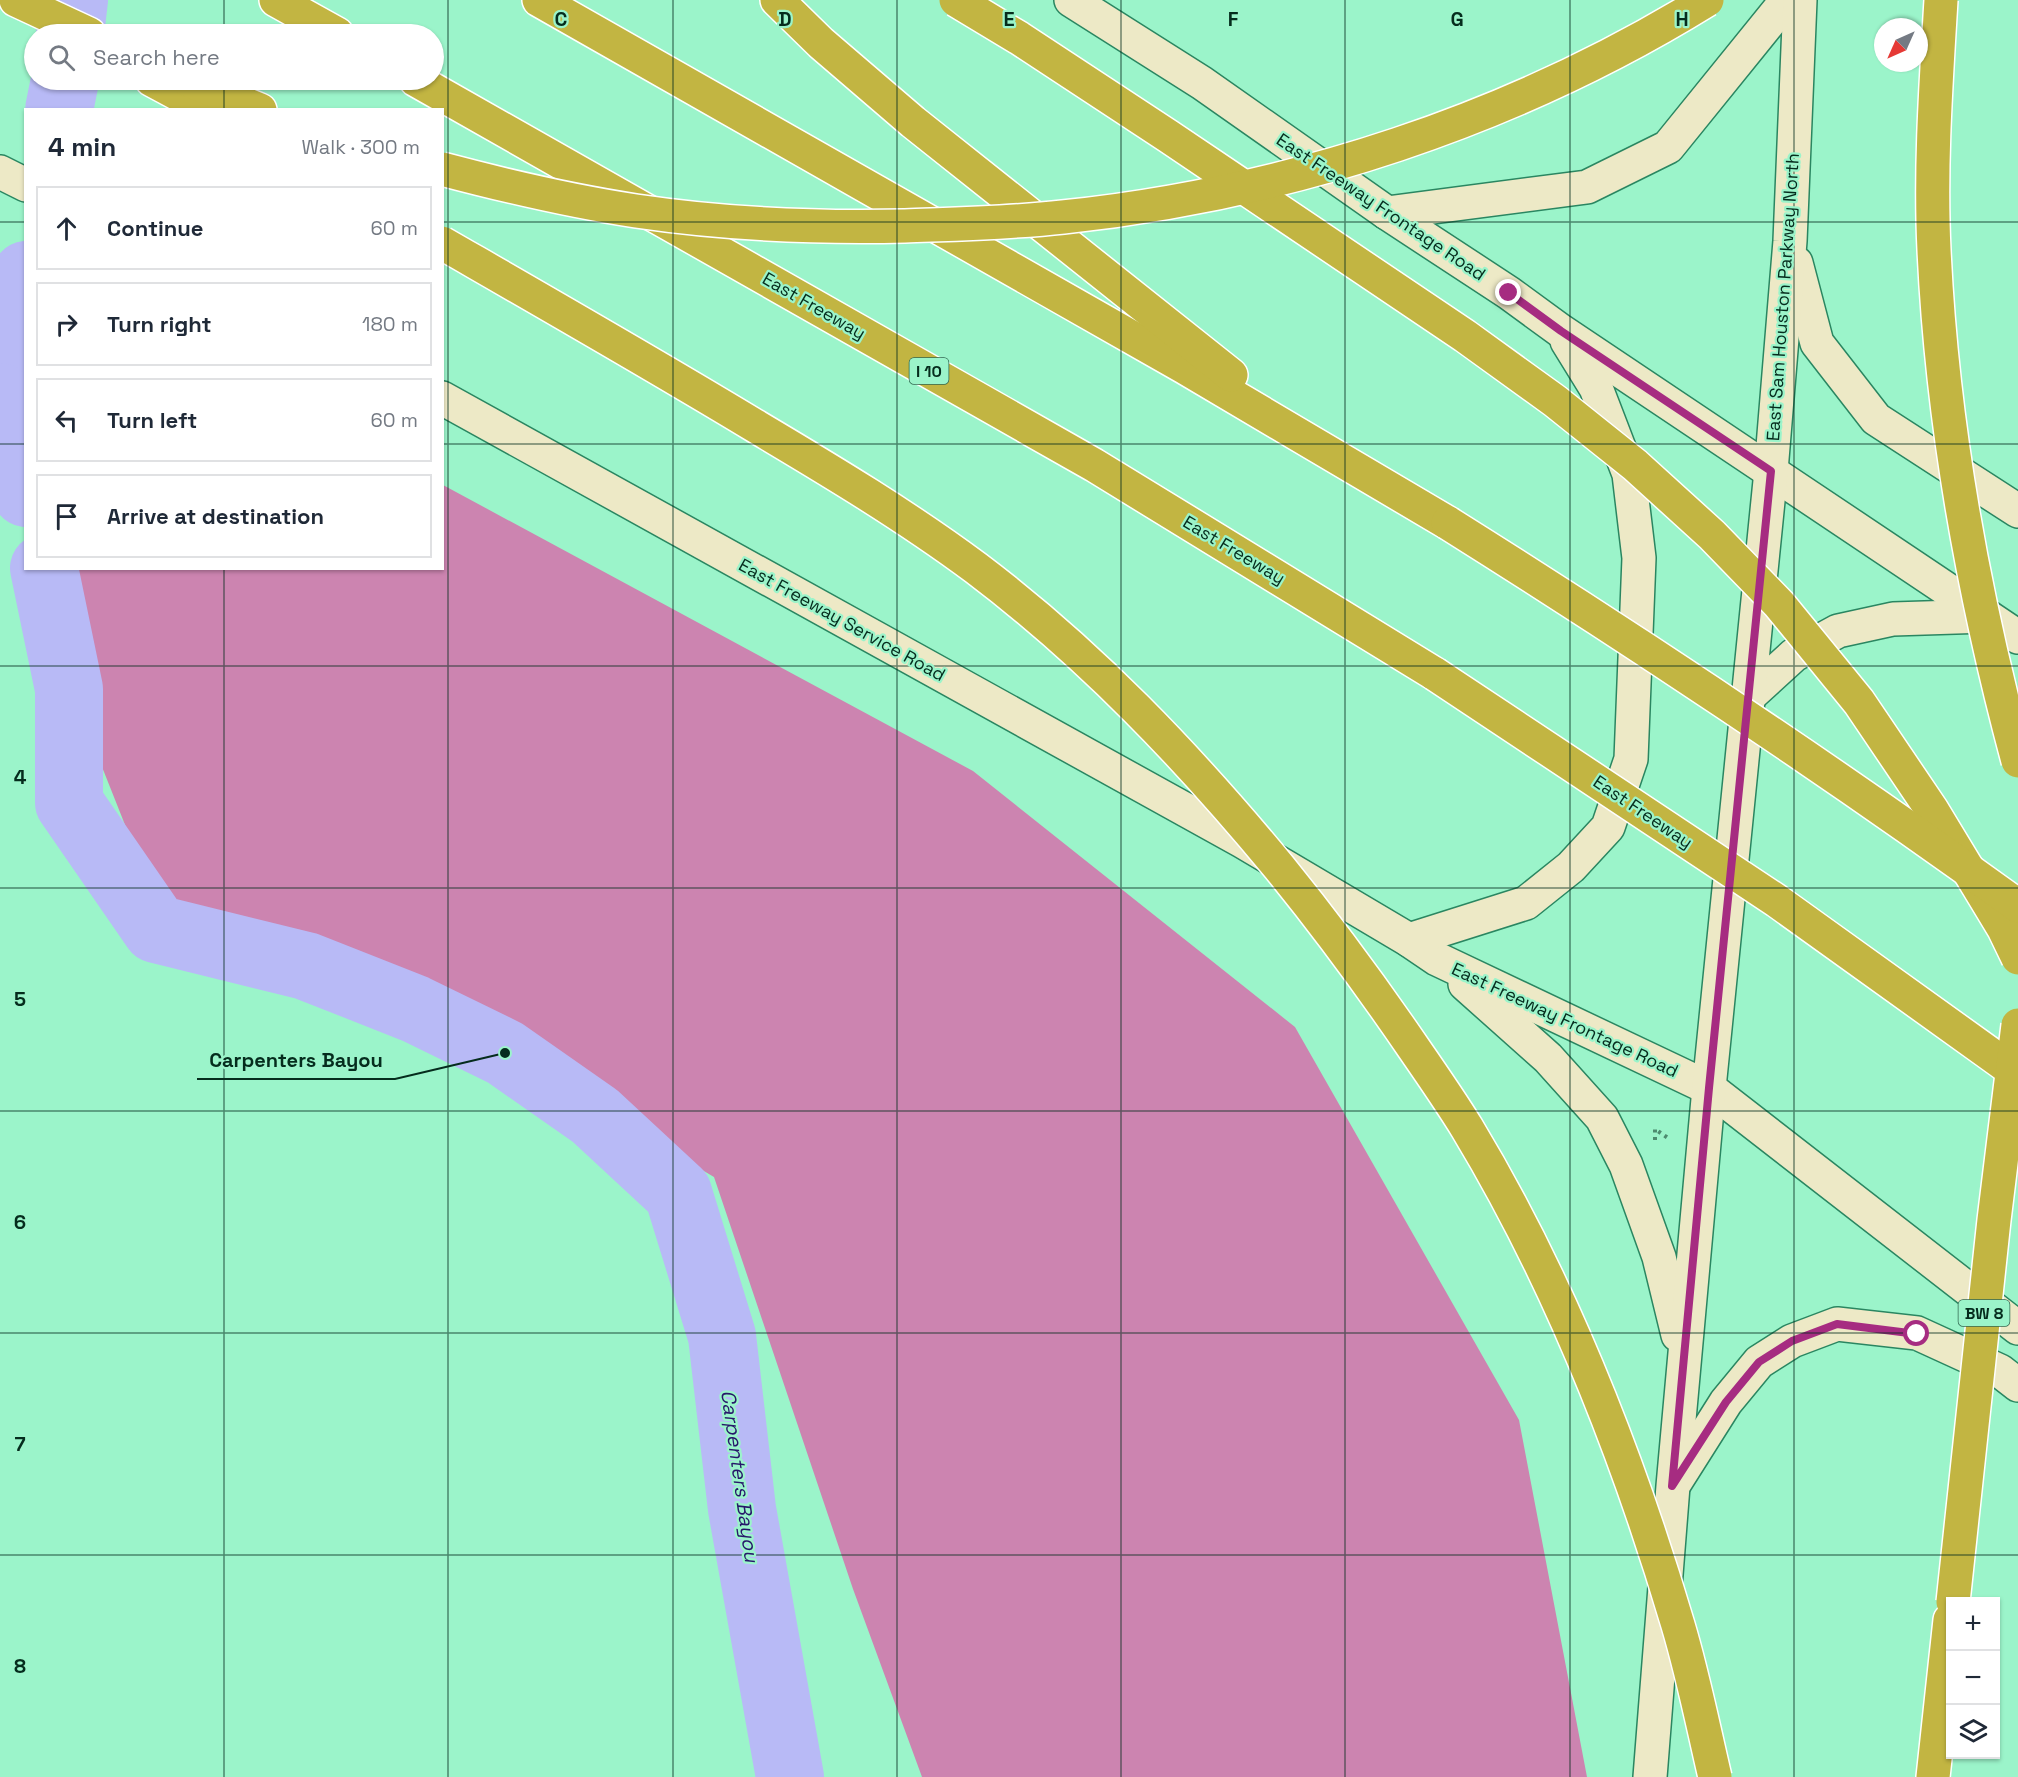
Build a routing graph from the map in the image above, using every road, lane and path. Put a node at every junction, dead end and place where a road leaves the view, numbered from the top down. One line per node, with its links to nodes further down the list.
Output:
1 (11, 0): 12 (highway)
2 (16, 0): 13 (highway)
3 (276, 0): 14 (highway)
4 (539, 0): 28 (highway)
5 (777, 0): 28 (highway)
6 (956, 0): 38 (highway, bridge)
7 (1071, 0): 23 (main road, East Freeway Frontage Road)
8 (1707, 0): 20 (highway, bridge)
9 (1787, 0): 23 (main road)
10 (1800, 0): 24 (main road, East Sam Houston Parkway North)
11 (1941, 0): 34 (highway, bridge)
12 (54, 24)
13 (68, 24)
14 (319, 24)
15 (170, 90): 18 (highway)
16 (212, 90): 19 (highway)
17 (434, 90): 41 (highway, East Freeway / I 10, bridge)
18 (202, 108)
19 (255, 108)
20 (444, 169)
21 (0, 172): 22 (main road)
22 (24, 184)
23 (1387, 213): 26 (main road, East Freeway Frontage Road)
24 (1790, 241): 29 (main road, East Sam Houston Parkway North); 30 (main road)
25 (444, 244): 50 (highway, bridge)
26 (1561, 331): 29 (main road, East Freeway Frontage Road); 37 (main road)
27 (444, 399): 35 (main road, East Freeway Service Road)
28 (1324, 449): 36 (highway, bridge)
29 (1771, 471): 31 (main road, East Freeway Frontage Road); 33 (main road, East Sam Houston Parkway North)
30 (2018, 512)
31 (1987, 616): 32 (main road, East Freeway Frontage Road); 33 (main road)
32 (2018, 637)
33 (1748, 697): 42 (main road, East Sam Houston Parkway North)
34 (2018, 761)
35 (1242, 841): 37 (main road, East Freeway Frontage Road)
36 (2018, 906)
37 (1410, 940): 39 (main road, East Freeway Frontage Road)
38 (2018, 958)
39 (1437, 959): 42 (main road, East Freeway Frontage Road); 44 (main road)
40 (2018, 1025): 47 (highway, BW 8, bridge)
41 (2018, 1074)
42 (1709, 1088): 43 (main road, East Freeway Frontage Road); 44 (main road, East Sam Houston Parkway North)
43 (2018, 1328)
44 (1684, 1361): 46 (main road, East Sam Houston Parkway North)
45 (2018, 1385): 46 (main road)
46 (1672, 1486): 49 (main road, East Sam Houston Parkway North)
47 (1954, 1597)
48 (1947, 1651): 51 (highway)
49 (1650, 1777)
50 (1715, 1777)
51 (1933, 1777)

